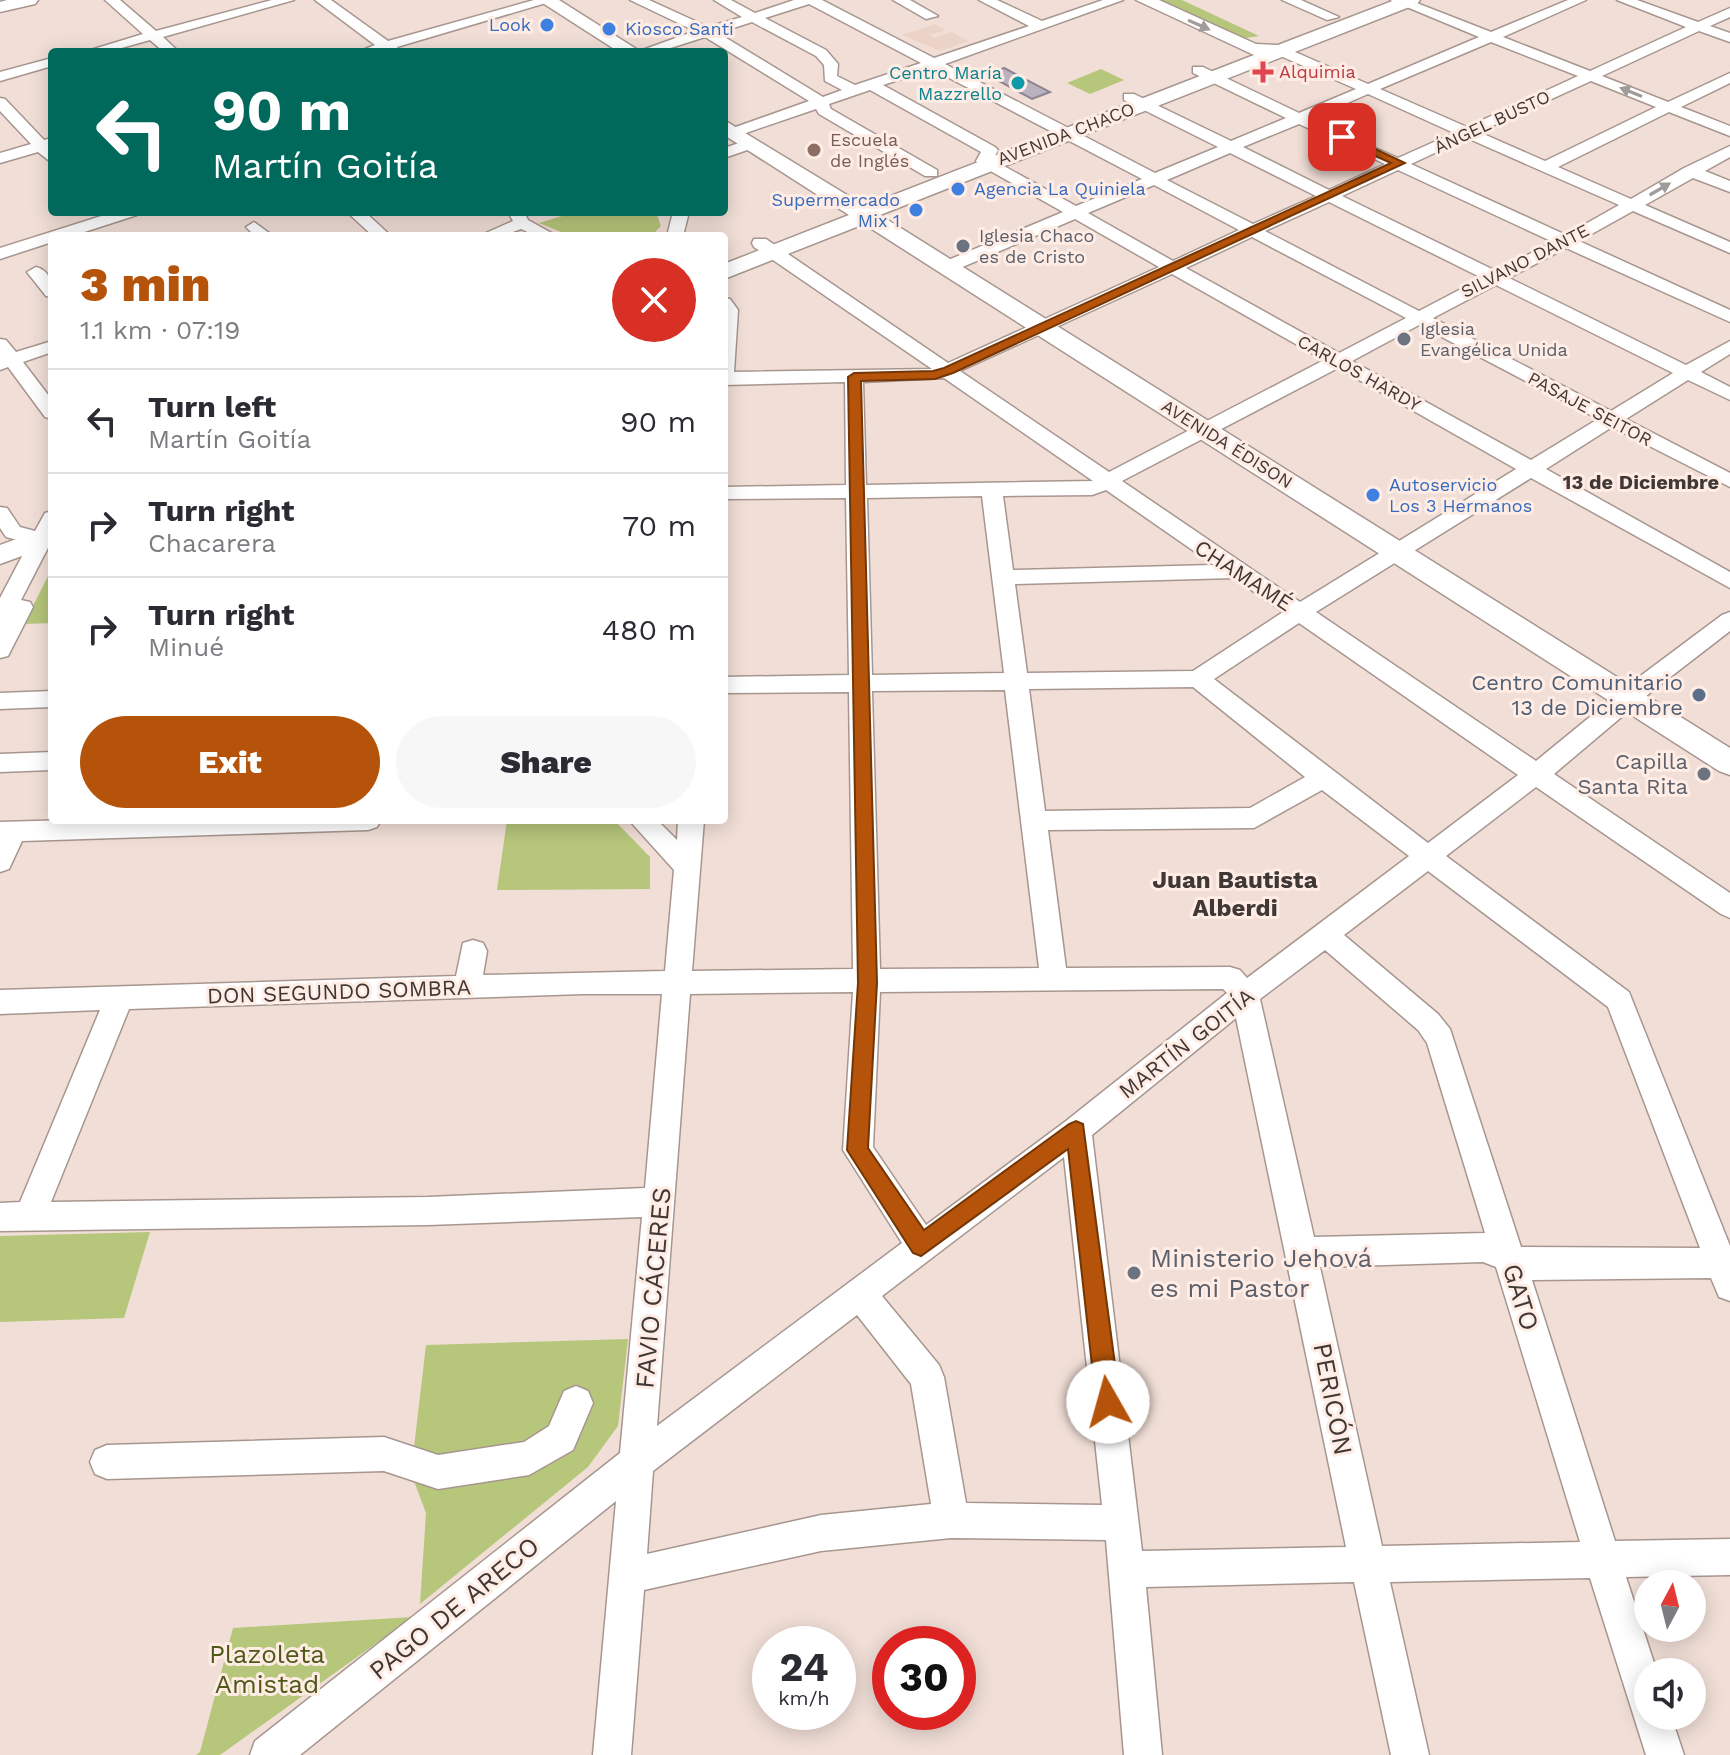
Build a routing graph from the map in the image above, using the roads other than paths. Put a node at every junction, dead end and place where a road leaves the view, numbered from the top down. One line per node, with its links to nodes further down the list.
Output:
1 (29, 0): 20 (main road)
2 (112, 0): 28 (street)
3 (287, 0): 28 (street)
4 (322, 0): 34 (street)
5 (637, 0): 27 (street)
6 (721, 0): 24 (street)
7 (810, 0): 24 (street); 41 (street)
8 (900, 0): 22 (street)
9 (1019, 0): 19 (street)
10 (1116, 0): 25 (street)
11 (1145, 0): 39 (main road, one-way to 39)
12 (1185, 0): 31 (main road)
13 (1289, 0): 23 (street)
14 (1375, 0): 23 (main road, AVENIDA CHACO)
15 (1579, 0): 29 (street)
16 (1624, 0): 26 (street)
17 (540, 1): 35 (street); 36 (main road); 37 (main road)
18 (1403, 1): 29 (street); 31 (main road, AVENIDA CHACO)
19 (993, 3): 25 (street)
20 (0, 7)
21 (1730, 12): 26 (street, ÁNGEL BUSTO)
22 (931, 16)
23 (1332, 17): 31 (main road, AVENIDA CHACO)
24 (753, 18): 27 (street); 48 (street)
25 (1041, 26): 41 (street)
26 (1697, 26): 30 (street); 43 (street, ÁNGEL BUSTO)
27 (704, 33): 38 (street); 51 (street)
28 (153, 35): 32 (street); 33 (street)
29 (1491, 37): 43 (street); 47 (street)
30 (1730, 38)
31 (1279, 45): 39 (main road); 42 (main road, AVENIDA CHACO); 47 (street)
32 (106, 48)
33 (168, 48)
34 (389, 48)
35 (393, 48)
36 (600, 48)
37 (625, 48)
38 (657, 48)
39 (1253, 49): 42 (main road, AVENIDA CHACO)
40 (48, 63): 44 (street)
41 (934, 64): 46 (street); 54 (street)
42 (1204, 74): 49 (main road, AVENIDA CHACO); 53 (street)
43 (1592, 76): 52 (street, one-way to 43); 57 (street, ÁNGEL BUSTO)
44 (0, 77)
45 (1730, 77): 52 (street)
46 (872, 85): 48 (street); 61 (street, CARLOS HARDY)
47 (1368, 89): 53 (street); 57 (street)
48 (855, 91): 51 (street)
49 (1136, 100): 54 (main road, AVENIDA CHACO); 58 (street)
50 (0, 102): 59 (street)
51 (821, 102): 56 (street); 66 (street)
52 (1668, 107): 55 (street); 64 (street)
53 (1299, 119): 58 (street); 63 (street)
54 (1060, 129): 61 (main road, AVENIDA CHACO); 67 (street, PASAJE SEITOR)
55 (1730, 131)
56 (740, 132): 71 (main road, AVENIDA ÉDISON)
57 (1469, 134): 63 (street, ÁNGEL BUSTO); 64 (street)
58 (1230, 147): 67 (street); 69 (street)
59 (48, 149): 62 (street)
60 (1730, 151): 65 (street, SILVANO DANTE)
61 (990, 157): 66 (main road, AVENIDA CHACO); 71 (main road, AVENIDA CHACO); 72 (street, CARLOS HARDY)
62 (0, 158)
63 (1400, 163): 69 (street, ÁNGEL BUSTO); 84 (street)
64 (1546, 167): 70 (street)
65 (1690, 171): 68 (street); 70 (street, SILVANO DANTE, one-way to 65)
66 (931, 173): 71 (main road, AVENIDA CHACO)
67 (1152, 180): 72 (street); 82 (street, PASAJE SEITOR)
68 (1730, 187)
69 (1328, 196): 82 (street, ÁNGEL BUSTO); 93 (street)
70 (1632, 205): 84 (street, SILVANO DANTE); 86 (street)
71 (866, 207): 85 (main road, AVENIDA CHACO); 89 (main road, AVENIDA ÉDISON)
72 (1076, 212): 89 (street); 90 (street, CARLOS HARDY)
73 (104, 216): 77 (street)
74 (107, 216): 78 (street)
75 (359, 216): 79 (street)
76 (519, 218): 80 (street); 81 (street)
77 (66, 232)
78 (121, 232)
79 (374, 232)
80 (494, 232)
81 (542, 232)
82 (1253, 232): 90 (street, ÁNGEL BUSTO); 96 (street, PASAJE SEITOR)
83 (48, 239): 87 (street)
84 (1567, 241): 93 (street, SILVANO DANTE); 95 (street)
85 (767, 248): 88 (main road, AVENIDA CHACO); 91 (main road, AVENIDA CHACO); 103 (street, CHAMAMÉ)
86 (1730, 248)
87 (0, 254)
88 (728, 256)
89 (953, 264): 97 (main road, AVENIDA ÉDISON)
90 (1171, 267): 97 (street, ÁNGEL BUSTO); 101 (street, CARLOS HARDY)
91 (728, 270)
92 (36, 272): 94 (street)
93 (1494, 278): 96 (street, SILVANO DANTE); 104 (street)
94 (48, 287)
95 (1730, 317)
96 (1417, 318): 101 (street, SILVANO DANTE); 109 (street, PASAJE SEITOR)
97 (1048, 323): 103 (street, ÁNGEL BUSTO); 110 (main road, AVENIDA ÉDISON)
98 (0, 344): 102 (street)
99 (1730, 346): 104 (street)
100 (48, 347): 102 (street)
101 (1336, 361): 110 (street, SILVANO DANTE); 111 (street, CARLOS HARDY)
102 (6, 362): 108 (street)
103 (948, 370): 105 (street, ÁNGEL BUSTO); 112 (street, CHAMAMÉ)
104 (1688, 373): 107 (street); 109 (street)
105 (854, 377): 106 (street, ÁNGEL BUSTO); 116 (street)
106 (728, 379)
107 (1730, 394)
108 (48, 409)
109 (1611, 420): 111 (street); 113 (street, PASAJE SEITOR)
110 (1214, 427): 112 (street, SILVANO DANTE); 121 (main road, AVENIDA ÉDISON)
111 (1532, 469): 121 (street); 124 (street, CARLOS HARDY)
112 (1107, 480): 114 (street, SILVANO DANTE); 122 (street, CHAMAMÉ)
113 (1730, 481)
114 (992, 492): 116 (street, SILVANO DANTE); 123 (street)
115 (728, 493): 116 (street, SILVANO DANTE)
116 (855, 493): 131 (street)
117 (48, 532): 118 (main road)
118 (3, 535)
119 (48, 536): 126 (street)
120 (48, 537): 128 (street)
121 (1404, 547): 125 (street); 133 (main road, AVENIDA ÉDISON)
122 (1236, 571): 123 (street); 125 (street, CHAMAMÉ)
123 (1003, 577): 130 (street)
124 (1730, 581)
125 (1300, 612): 129 (street); 140 (street, CHAMAMÉ)
126 (0, 620)
127 (1730, 620): 133 (street, MARTÍN GOITÍA)
128 (0, 650)
129 (1198, 679): 130 (street); 141 (street)
130 (1016, 683): 131 (street); 142 (street)
131 (860, 684): 132 (street); 155 (street)
132 (728, 685)
133 (1636, 693): 136 (main road, AVENIDA ÉDISON); 139 (main road, AVENIDA ÉDISON); 140 (street, MARTÍN GOITÍA)
134 (48, 699): 135 (street)
135 (0, 701)
136 (1730, 740)
137 (48, 761): 138 (street)
138 (0, 763)
139 (1730, 763)
140 (1538, 773): 147 (street, MARTÍN GOITÍA); 150 (street, CHAMAMÉ)
141 (1323, 778): 142 (street); 147 (street)
142 (1034, 821): 153 (street)
143 (248, 824): 146 (street)
144 (646, 824): 149 (street)
145 (691, 824): 149 (street, FAVIO CÁCERES)
146 (7, 832): 148 (street)
147 (1427, 858): 151 (street, MARTÍN GOITÍA); 166 (street)
148 (0, 862)
149 (687, 867): 154 (street, FAVIO CÁCERES)
150 (1730, 907)
151 (1326, 935): 157 (street, MARTÍN GOITÍA); 165 (street, GATO)
152 (473, 951): 156 (street)
153 (1054, 980): 155 (street, DON SEGUNDO SOMBRA); 157 (street, DON SEGUNDO SOMBRA)
154 (678, 983): 155 (street, DON SEGUNDO SOMBRA); 156 (street, DON SEGUNDO SOMBRA); 161 (street, FAVIO CÁCERES)
155 (867, 983): 163 (street)
156 (468, 986): 158 (street, DON SEGUNDO SOMBRA)
157 (1245, 995): 160 (street, MARTÍN GOITÍA); 164 (street, PERICÓN)
158 (119, 999): 159 (street, DON SEGUNDO SOMBRA); 162 (street)
159 (0, 1002)
160 (1076, 1130): 163 (street, MARTÍN GOITÍA); 172 (street)
161 (660, 1202): 162 (street); 169 (street, FAVIO CÁCERES)
162 (15, 1218)
163 (921, 1245): 167 (street, MARTÍN GOITÍA)
164 (1304, 1252): 165 (street); 175 (street, PERICÓN)
165 (1508, 1256): 166 (street); 174 (street, GATO)
166 (1725, 1274)
167 (860, 1293): 169 (street, MARTÍN GOITÍA); 171 (street)
168 (576, 1403): 170 (street)
169 (638, 1461): 177 (street, FAVIO CÁCERES); 180 (street, PAGO DE ARECO)
170 (107, 1462)
171 (951, 1520): 172 (street); 177 (street)
172 (1122, 1523): 176 (street)
173 (1730, 1557): 174 (street)
174 (1601, 1560): 175 (street); 178 (street, GATO)
175 (1366, 1562): 176 (street); 183 (street, PERICÓN)
176 (1126, 1569): 182 (street)
177 (628, 1576): 181 (street, FAVIO CÁCERES)
178 (1634, 1661)
179 (1657, 1730): 184 (street)
180 (281, 1751)
181 (612, 1755)
182 (1143, 1755)
183 (1410, 1755)
184 (1665, 1755)

